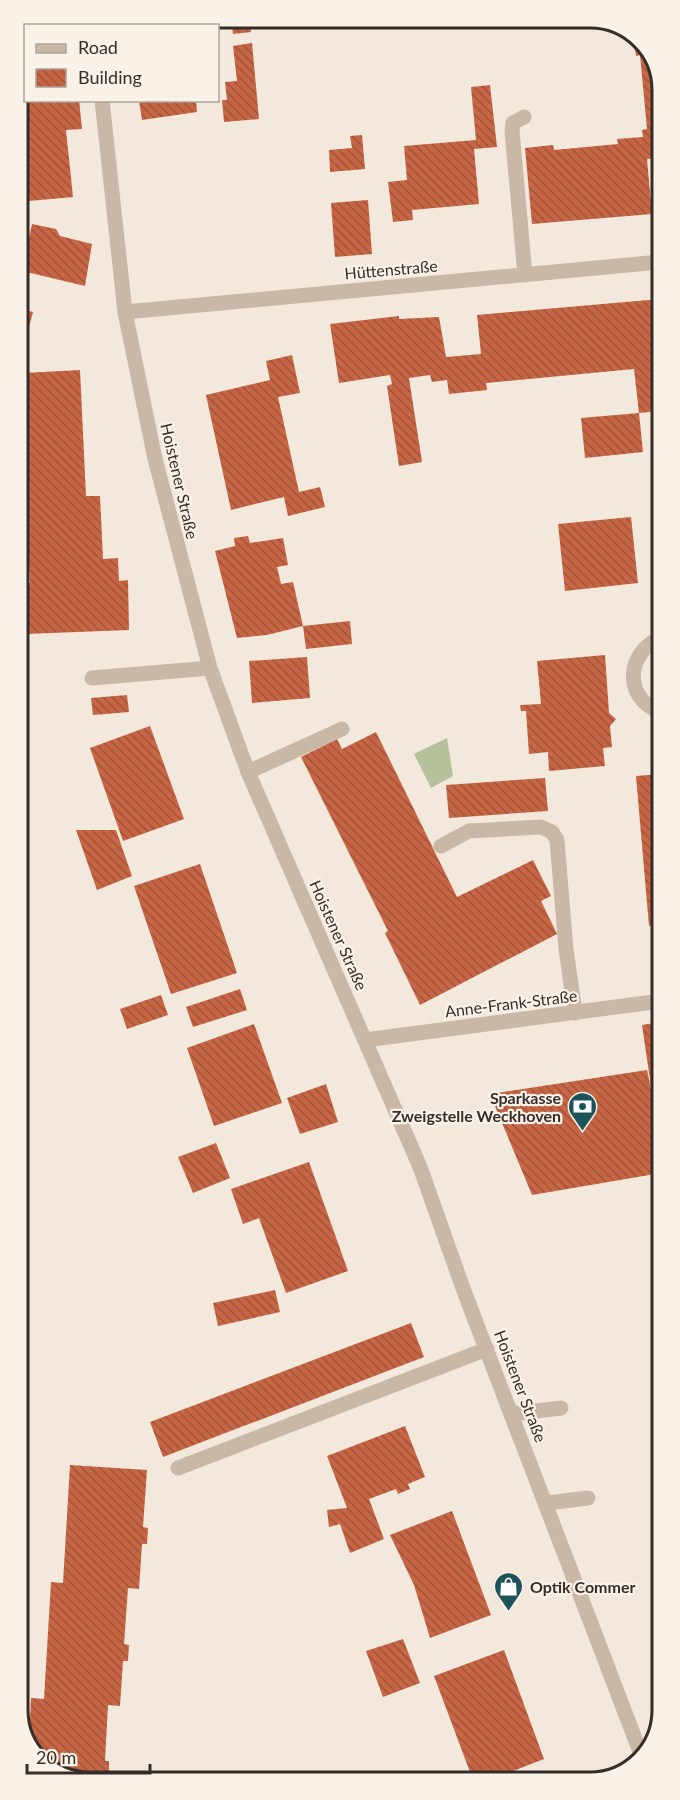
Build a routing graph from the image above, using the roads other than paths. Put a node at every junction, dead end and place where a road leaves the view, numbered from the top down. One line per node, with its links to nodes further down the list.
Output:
1 (102, 102): 5 (street, Hoistener Straße)
2 (524, 117): 4 (street)
3 (651, 263): 4 (street, Hüttenstraße)
4 (525, 275): 5 (street, Hüttenstraße)
5 (125, 312): 7 (street, Hoistener Straße)
6 (651, 642): 9 (street)
7 (210, 668): 8 (street); 11 (street, Hoistener Straße)
8 (92, 678)
9 (651, 708)
10 (342, 729): 11 (street)
11 (248, 772): 15 (street, Hoistener Straße)
12 (441, 846): 14 (street)
13 (651, 1002): 14 (street, Anne-Frank-Straße)
14 (575, 1012): 15 (street, Anne-Frank-Straße)
15 (365, 1040): 16 (street, Hoistener Straße)
16 (487, 1349): 18 (street, Hoistener Straße); 19 (street)
17 (561, 1408): 18 (street)
18 (513, 1414): 21 (street, Hoistener Straße)
19 (178, 1468)
20 (588, 1498): 21 (street)
21 (547, 1503): 22 (street, Hoistener Straße)
22 (638, 1748)

